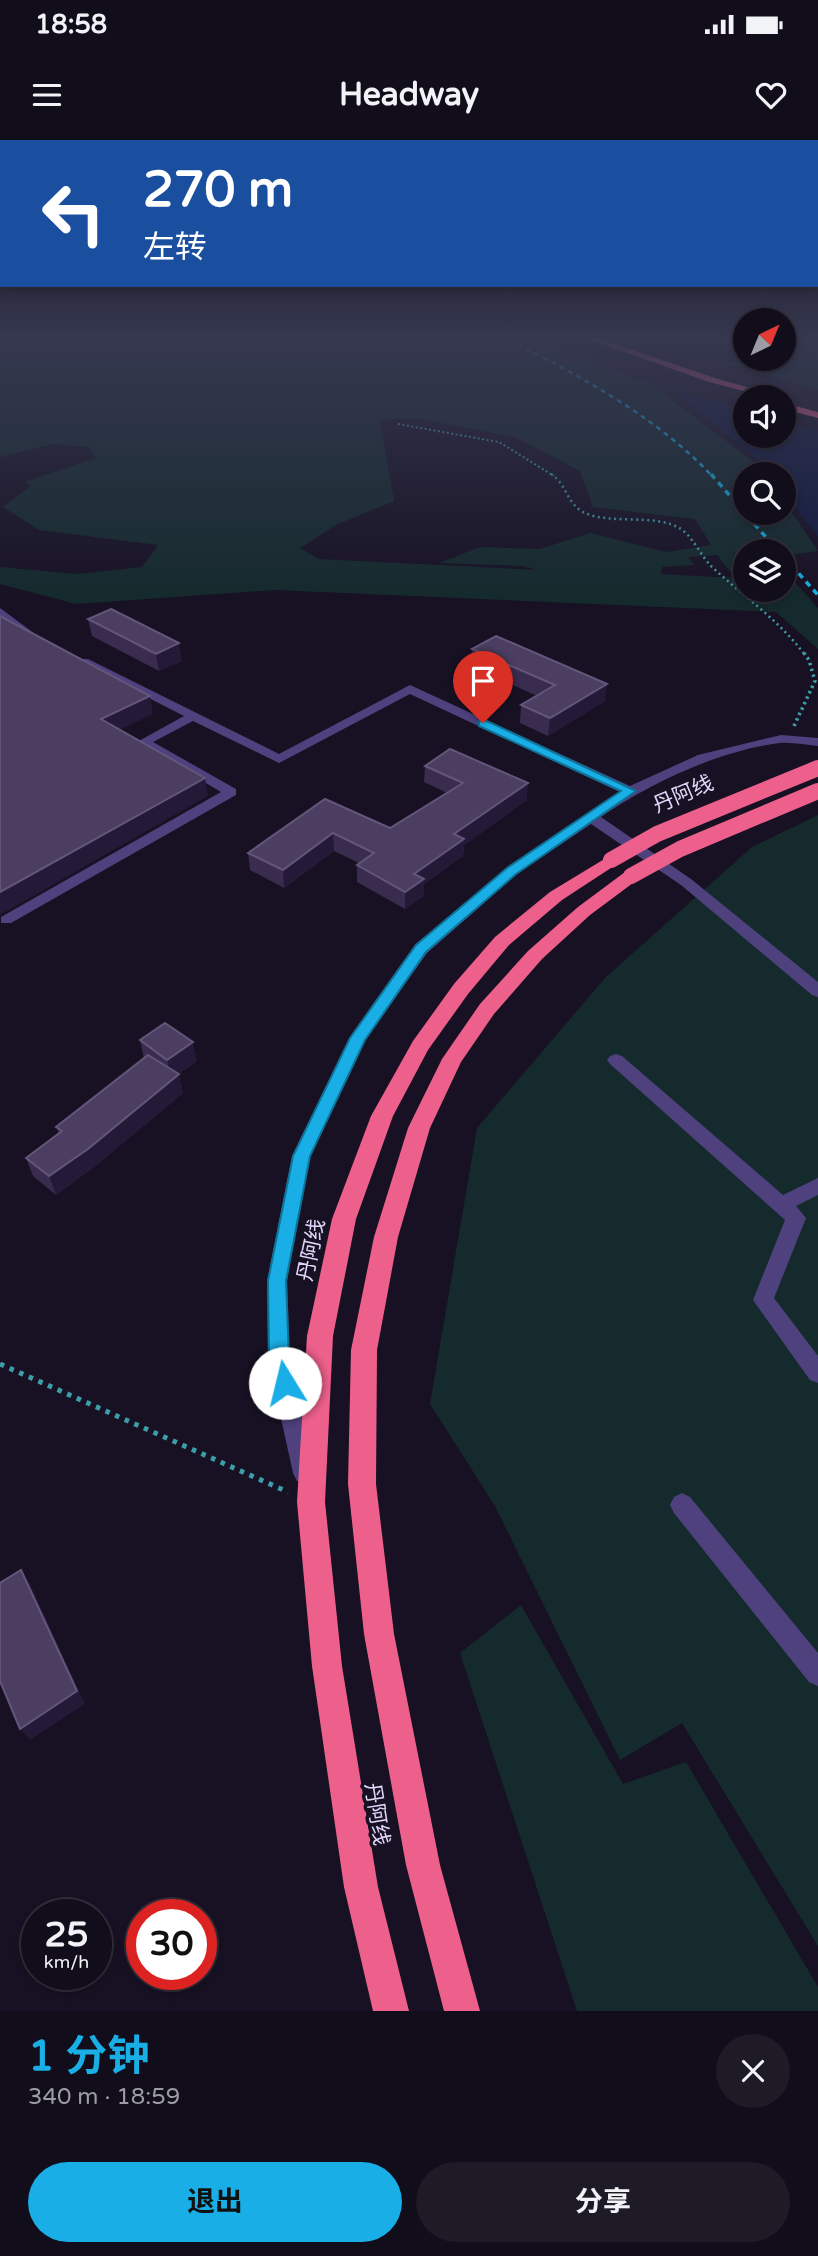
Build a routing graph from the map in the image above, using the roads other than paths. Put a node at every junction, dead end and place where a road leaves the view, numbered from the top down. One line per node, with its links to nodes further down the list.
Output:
1 (0, 611): 2 (street)
2 (39, 639)
3 (75, 657): 4 (street)
4 (193, 716): 7 (street); 11 (street)
5 (818, 743): 7 (street)
6 (818, 768): 10 (highway, 丹阿线, bridge)
7 (630, 791): 9 (street)
8 (818, 791): 10 (highway, 丹阿线, bridge)
9 (591, 817): 12 (street); 17 (street)
10 (621, 868): 17 (highway, 丹阿线); 21 (highway, 丹阿线)
11 (6, 920)
12 (818, 991)
13 (616, 1060): 15 (street)
14 (818, 1186): 15 (street)
15 (781, 1205): 16 (street)
16 (818, 1373)
17 (312, 1502): 20 (highway, 丹阿线)
18 (682, 1505): 19 (street)
19 (818, 1673)
20 (391, 2011)
21 (462, 2011)

